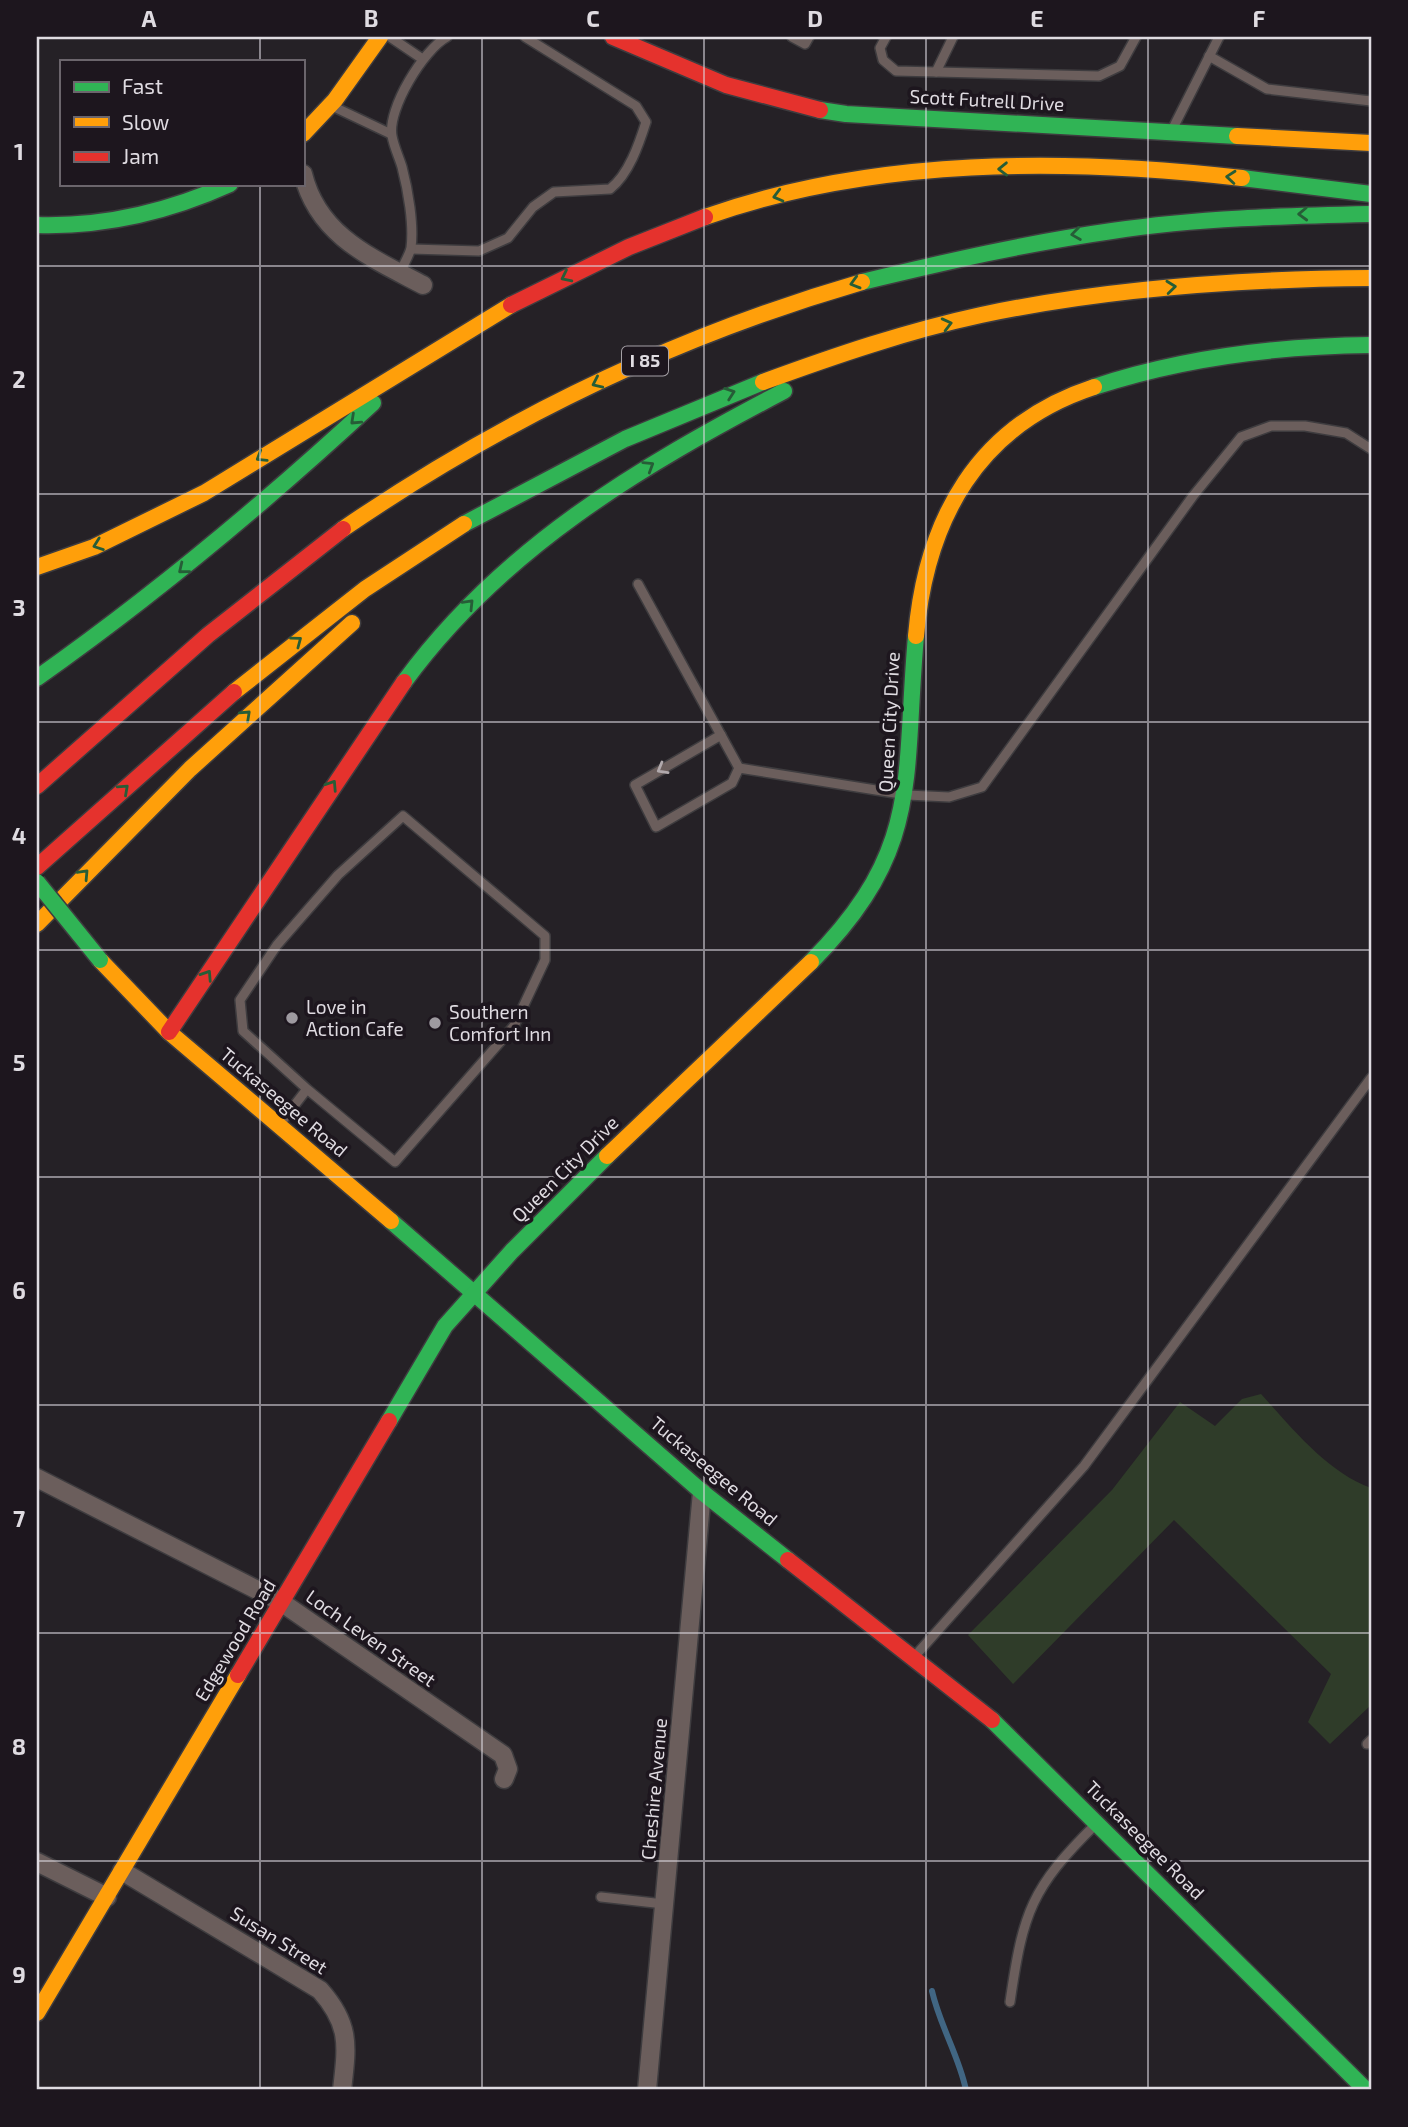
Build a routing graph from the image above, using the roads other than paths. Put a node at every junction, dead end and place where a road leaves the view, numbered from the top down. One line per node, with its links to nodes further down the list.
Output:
1 (380, 37): 16 (main road)
2 (390, 37): 13 (lane)
3 (447, 37): 13 (lane)
4 (525, 37): 26 (lane)
5 (613, 37): 17 (main road, Scott Futrell Drive)
6 (792, 37): 7 (lane)
7 (809, 37)
8 (886, 37): 14 (lane)
9 (953, 37): 14 (lane)
10 (1136, 37): 14 (lane)
11 (1219, 37): 12 (lane)
12 (1209, 56): 15 (lane); 17 (lane)
13 (421, 58): 19 (lane)
14 (936, 72)
15 (1371, 101)
16 (331, 106): 18 (main road); 19 (lane)
17 (1171, 131): 20 (main road, Scott Futrell Drive)
18 (304, 134)
19 (391, 134): 26 (lane)
20 (1371, 143)
21 (304, 179): 27 (street)
22 (225, 186): 25 (main road)
23 (1371, 194): 32 (main road, one-way to 32)
24 (1371, 214): 40 (main road, I 85, one-way to 40)
25 (37, 225)
26 (411, 249): 27 (lane)
27 (400, 272): 29 (street)
28 (1371, 278): 30 (main road, one-way to 28)
29 (423, 285)
30 (900, 335): 34 (main road, one-way to 30); 45 (main road, one-way to 30)
31 (1371, 345): 41 (main road, Queen City Drive)
32 (424, 358): 35 (main road, one-way to 35); 37 (main road, one-way to 37)
33 (1371, 449): 41 (lane)
34 (492, 506): 42 (main road, one-way to 34); 44 (main road, one-way to 34)
35 (37, 567)
36 (638, 584): 38 (lane)
37 (37, 678)
38 (721, 735): 39 (lane); 39 (lane, one-way to 39)
39 (739, 768): 41 (lane)
40 (37, 786)
41 (907, 795): 49 (main road, Queen City Drive)
42 (37, 867)
43 (37, 882): 45 (main road, Tuckaseegee Road, bridge)
44 (37, 924)
45 (169, 1032): 48 (main road, Tuckaseegee Road)
46 (1371, 1078): 53 (lane)
47 (307, 1089): 47 (lane); 48 (lane)
48 (279, 1125): 49 (main road, Tuckaseegee Road)
49 (474, 1292): 51 (main road, Tuckaseegee Road); 52 (main road, Edgewood Road)
50 (37, 1478): 52 (street, Loch Leven Street)
51 (702, 1492): 53 (main road, Tuckaseegee Road); 60 (street, Cheshire Avenue)
52 (282, 1602): 54 (street, Loch Leven Street); 57 (main road, Edgewood Road)
53 (915, 1656): 55 (main road, Tuckaseegee Road)
54 (504, 1779)
55 (1097, 1822): 61 (lane); 65 (main road, Tuckaseegee Road)
56 (37, 1862): 58 (street)
57 (122, 1871): 58 (main road, Edgewood Road); 63 (street, Susan Street)
58 (107, 1897): 62 (main road, Edgewood Road)
59 (601, 1897): 60 (lane)
60 (664, 1904): 64 (street, Cheshire Avenue)
61 (1010, 2002)
62 (37, 2013)
63 (342, 2090)
64 (647, 2090)
65 (1366, 2090)

